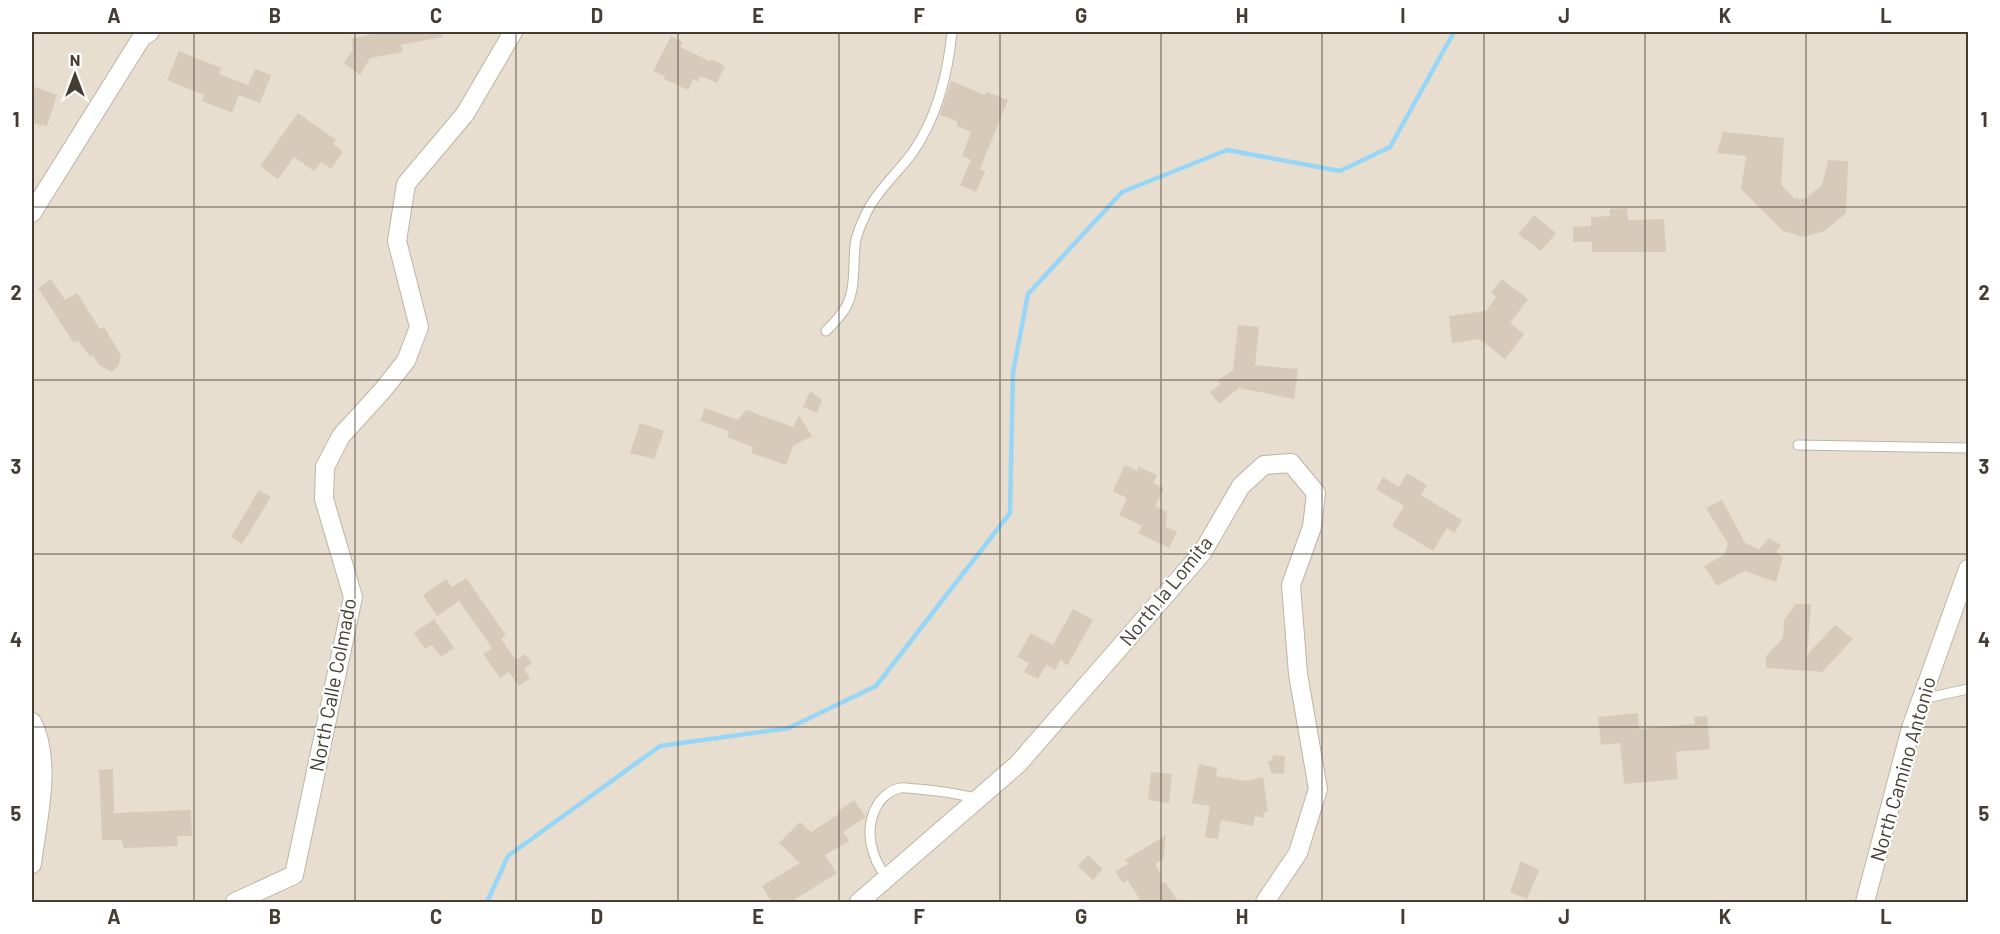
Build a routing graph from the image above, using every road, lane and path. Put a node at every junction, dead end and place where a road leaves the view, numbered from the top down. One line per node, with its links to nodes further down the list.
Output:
1 (150, 32): 4 (street)
2 (513, 32): 15 (street, North Calle Colmado)
3 (952, 32): 5 (lane)
4 (32, 213)
5 (826, 331)
6 (1798, 445): 7 (lane)
7 (1968, 448)
8 (1968, 569): 10 (street, North Camino Antonio)
9 (1968, 689): 10 (lane)
10 (1922, 699): 18 (street, North Camino Antonio)
11 (32, 722): 13 (street)
12 (978, 799): 14 (street, North la Lomita); 14 (lane); 17 (street, North la Lomita)
13 (32, 864)
14 (887, 878): 16 (street, North la Lomita)
15 (235, 903)
16 (859, 903)
17 (1265, 903)
18 (1865, 903)

